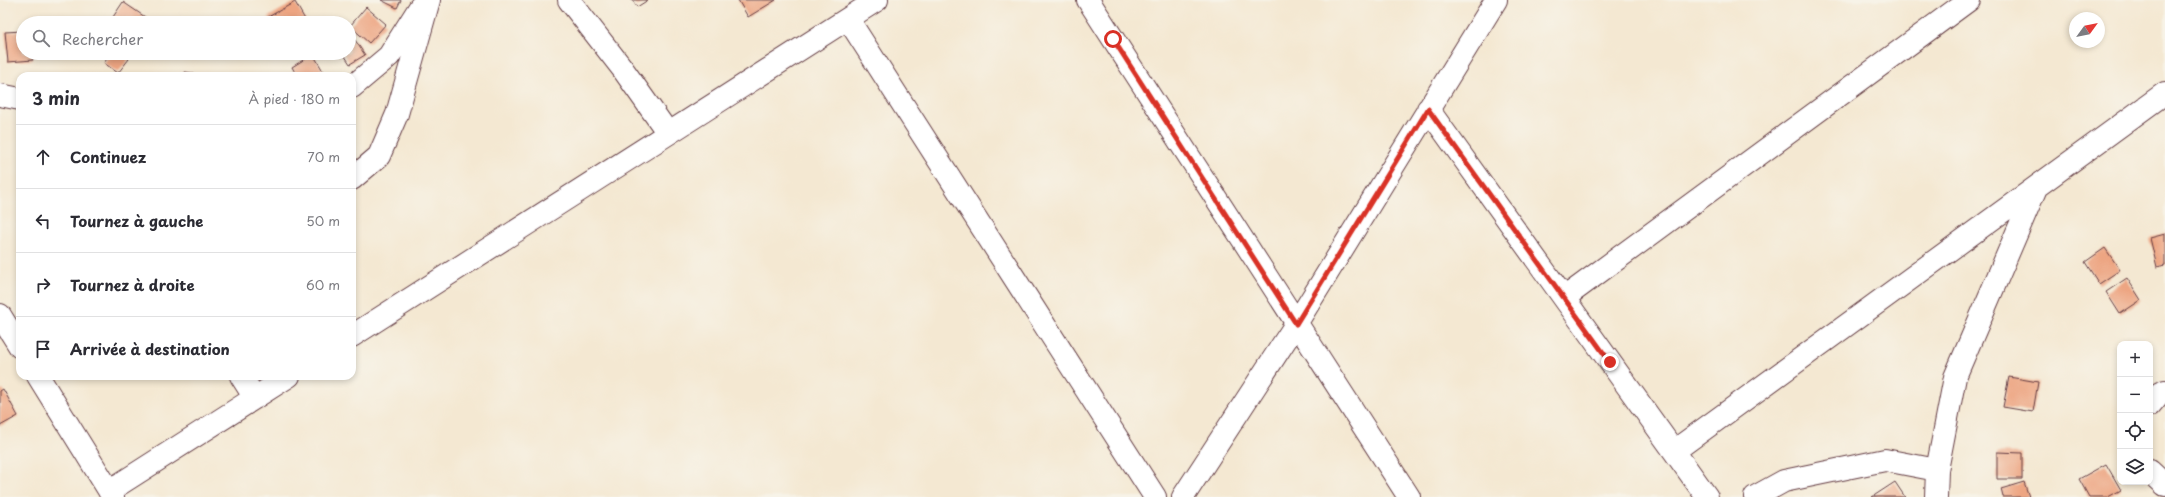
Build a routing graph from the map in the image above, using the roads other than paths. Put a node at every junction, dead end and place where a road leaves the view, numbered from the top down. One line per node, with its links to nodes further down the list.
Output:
1 (424, 0): 9 (street)
2 (430, 0): 15 (street)
3 (570, 0): 14 (street)
4 (877, 0): 8 (street)
5 (1088, 0): 19 (street)
6 (1496, 0): 13 (street)
7 (1969, 0): 17 (street)
8 (848, 19): 14 (street); 33 (street)
9 (356, 84)
10 (2165, 93): 16 (street)
11 (0, 95): 12 (street)
12 (16, 98)
13 (1428, 109): 17 (street); 19 (street)
14 (668, 133): 20 (street)
15 (356, 176)
16 (2036, 187): 28 (street); 29 (street)
17 (1564, 298): 28 (street)
18 (0, 315): 21 (street)
19 (1296, 324): 34 (street); 35 (street)
20 (356, 333)
21 (16, 341)
22 (40, 380): 32 (street)
23 (243, 380): 26 (street)
24 (283, 380): 26 (street)
25 (2165, 391): 27 (street)
26 (255, 398): 32 (street)
27 (2153, 401)
28 (1674, 451): 36 (street)
29 (1937, 470): 37 (street); 38 (street)
30 (2153, 474): 31 (street)
31 (2165, 485)
32 (111, 494)
33 (1155, 497)
34 (1183, 497)
35 (1409, 497)
36 (1707, 497)
37 (1755, 497)
38 (1936, 497)

